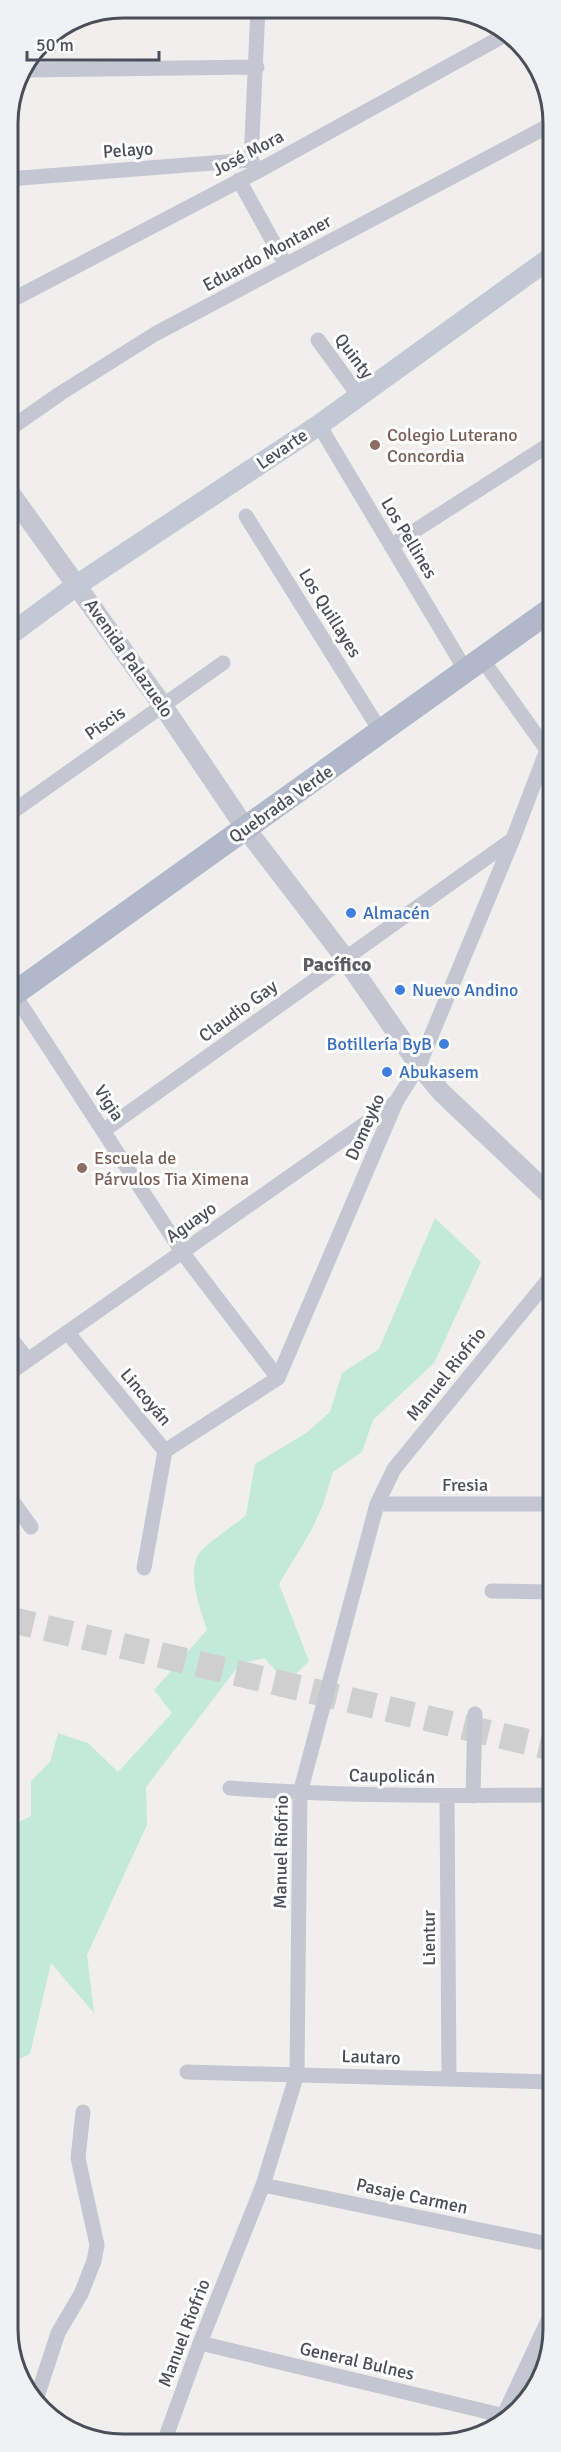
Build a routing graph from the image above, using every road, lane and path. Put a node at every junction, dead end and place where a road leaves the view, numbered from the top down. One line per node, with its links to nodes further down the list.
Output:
1 (258, 18): 3 (street)
2 (499, 38): 6 (street, José Mora)
3 (257, 67): 4 (street); 6 (street)
4 (33, 70)
5 (543, 129): 10 (street, Eduardo Montaner)
6 (254, 165): 7 (street, Pelayo); 8 (street, José Mora)
7 (18, 177)
8 (239, 180): 10 (street); 11 (street, José Mora)
9 (543, 263): 13 (main road, Levarte)
10 (286, 265): 14 (street, Eduardo Montaner)
11 (18, 297)
12 (318, 340): 13 (street, Quinty)
13 (359, 396): 15 (main road, Levarte)
14 (18, 423)
15 (319, 425): 19 (street, Los Pellines); 20 (main road, Levarte)
16 (543, 448): 19 (street)
17 (18, 504): 20 (street, Avenida Palazuelo)
18 (246, 516): 26 (street, Los Quillayes)
19 (391, 546): 24 (street, Los Pellines)
20 (77, 585): 22 (main road, Levarte); 25 (street, Avenida Palazuelo)
21 (543, 615): 24 (main road, Quebrada Verde)
22 (18, 629)
23 (223, 663): 25 (street, Piscis)
24 (474, 665): 26 (main road, Quebrada Verde); 27 (street, Los Pellines)
25 (163, 706): 29 (street, Piscis); 30 (street, Avenida Palazuelo)
26 (381, 732): 30 (main road, Quebrada Verde)
27 (543, 745)
28 (543, 760): 31 (street, Domeyko)
29 (18, 808)
30 (246, 828): 32 (street, Avenida Palazuelo); 33 (main road, Quebrada Verde)
31 (513, 839): 32 (street, Claudio Gay); 35 (street, Domeyko)
32 (345, 958): 35 (street, Avenida Palazuelo); 37 (street, Claudio Gay)
33 (18, 991)
34 (18, 1006): 37 (street, Vigia)
35 (419, 1065): 36 (street, Domeyko); 38 (street, Avenida Palazuelo)
36 (396, 1102): 39 (street, Aguayo); 45 (street, Domeyko)
37 (103, 1131): 39 (street, Vigia)
38 (543, 1188)
39 (182, 1252): 41 (street, Aguayo); 45 (street, Vigia)
40 (543, 1286): 47 (street, Manuel Riofrio)
41 (67, 1332): 43 (street, Aguayo); 46 (street, Lincoyán)
42 (18, 1348): 43 (street)
43 (28, 1360): 44 (street, Aguayo)
44 (18, 1367)
45 (278, 1378): 46 (street)
46 (165, 1451): 51 (street, Lincoyán)
47 (377, 1504): 48 (street, Fresia); 56 (street, Manuel Riofrio)
48 (543, 1504)
49 (18, 1509): 50 (street)
50 (31, 1527)
51 (144, 1568)
52 (492, 1591): 53 (street)
53 (543, 1592)
54 (475, 1714): 58 (street)
55 (230, 1788): 56 (street, Caupolicán)
56 (300, 1793): 59 (street, Caupolicán); 61 (street, Manuel Riofrio)
57 (543, 1795): 58 (street, Caupolicán)
58 (473, 1796): 59 (street, Caupolicán)
59 (447, 1797): 62 (street, Lientur)
60 (187, 2072): 61 (street, Lautaro)
61 (297, 2074): 62 (street, Lautaro); 65 (street, Manuel Riofrio)
62 (449, 2079): 63 (street, Lautaro)
63 (543, 2082)
64 (82, 2112): 69 (street)
65 (263, 2185): 66 (street, Pasaje Carmen); 68 (street, Manuel Riofrio)
66 (543, 2243)
67 (543, 2332): 70 (street)
68 (200, 2343): 71 (street, General Bulnes); 72 (street, Manuel Riofrio)
69 (39, 2391)
70 (509, 2406)
71 (498, 2415)
72 (167, 2434)

